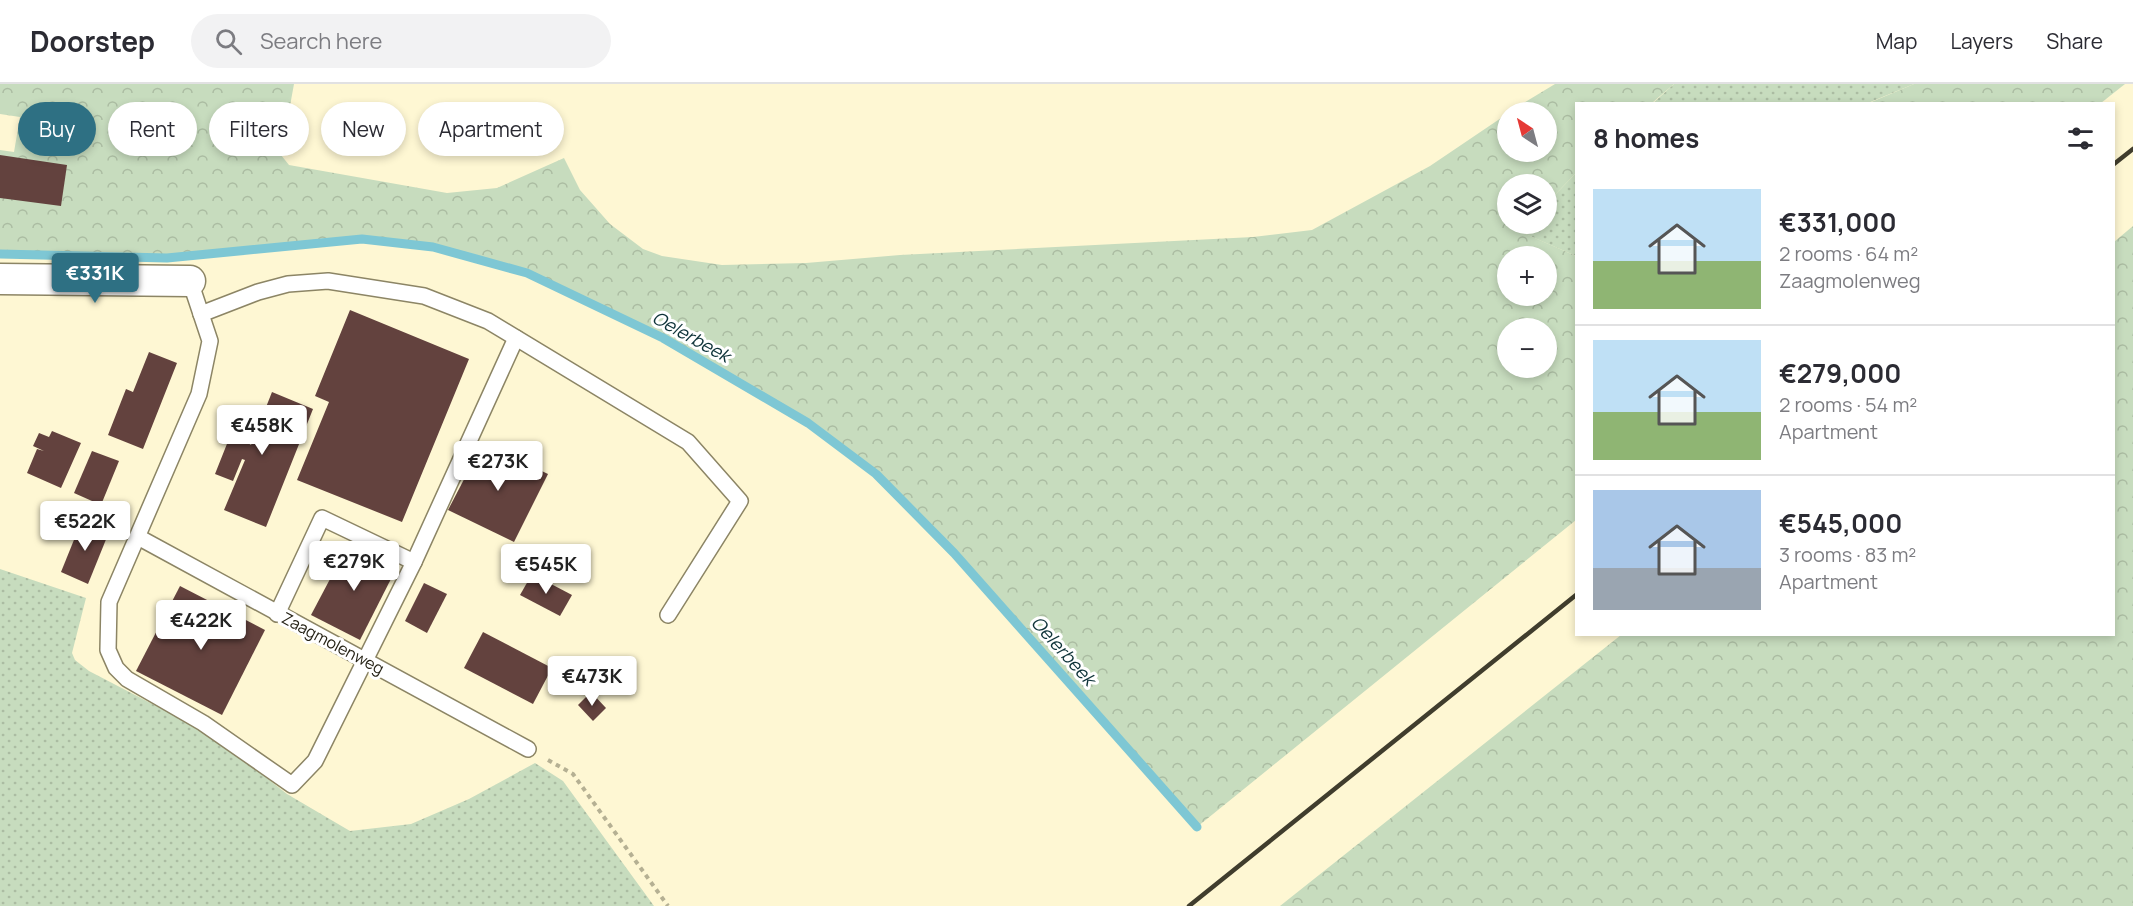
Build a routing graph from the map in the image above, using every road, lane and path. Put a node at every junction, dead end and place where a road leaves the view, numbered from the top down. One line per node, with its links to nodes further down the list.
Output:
1 (0, 279): 2 (street)
2 (190, 281): 3 (lane)
3 (201, 314): 4 (lane); 5 (lane)
4 (516, 338): 6 (lane); 8 (lane)
5 (138, 537): 7 (lane, Zaagmolenweg); 9 (lane)
6 (414, 562): 7 (lane); 9 (lane)
7 (277, 614): 9 (lane, Zaagmolenweg)
8 (668, 615)
9 (367, 660): 10 (lane, Zaagmolenweg)
10 (528, 749): 11 (path)
11 (669, 906)

